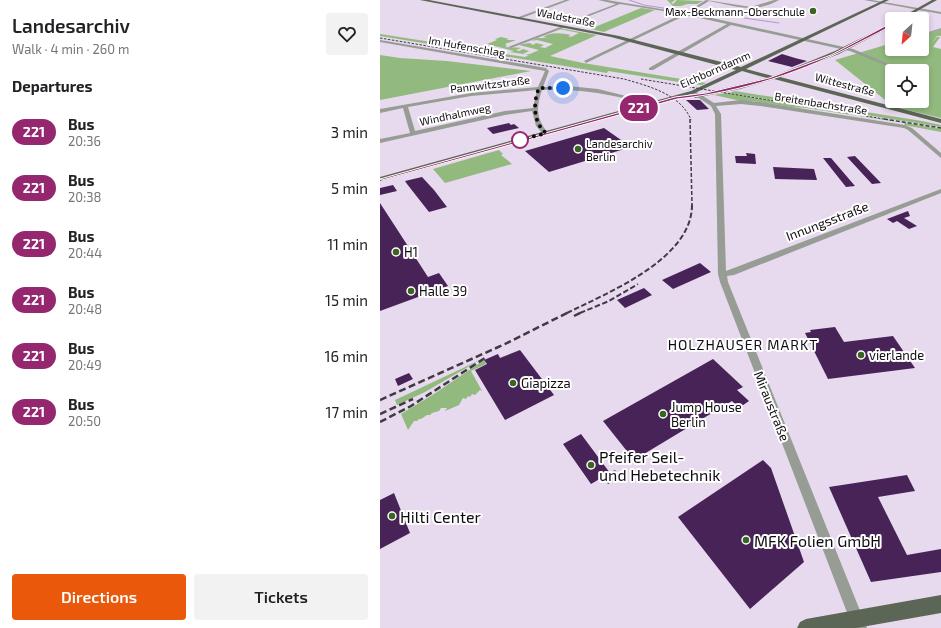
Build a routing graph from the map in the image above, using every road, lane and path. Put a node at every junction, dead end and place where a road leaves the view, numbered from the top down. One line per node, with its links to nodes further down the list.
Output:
1 (422, 0): 15 (main road, Waldstraße)
2 (568, 0): 15 (street)
3 (600, 0): 9 (street)
4 (708, 0): 5 (street); 14 (street)
5 (777, 0)
6 (866, 0): 10 (street)
7 (887, 0): 10 (main road, Eichborndamm)
8 (935, 0): 11 (main road)
9 (619, 3): 14 (street); 16 (street)
10 (881, 3): 11 (street); 22 (main road, Eichborndamm)
11 (918, 9): 12 (main road); 13 (street)
12 (913, 12)
13 (941, 13)
14 (685, 14): 18 (street); 21 (street)
15 (518, 18): 19 (main road, Waldstraße)
16 (580, 18)
17 (735, 20): 18 (street)
18 (728, 23): 22 (street); 26 (street)
19 (564, 27): 21 (main road, Waldstraße); 24 (street)
20 (885, 28): 25 (main road)
21 (631, 40): 26 (main road, Waldstraße); 27 (street)
22 (804, 40): 25 (street); 30 (main road, Eichborndamm)
23 (380, 41): 32 (street, Im Hufenschlag)
24 (510, 47)
25 (846, 49): 28 (street); 33 (main road)
26 (679, 52): 29 (street); 30 (main road, Waldstraße)
27 (586, 62)
28 (886, 64)
29 (651, 69)
30 (743, 69): 33 (main road, Wittestraße); 35 (main road, Eichborndamm)
31 (531, 72): 32 (street)
32 (546, 73): 34 (street)
33 (775, 77): 36 (main road); 43 (main road, Wittestraße)
34 (539, 88): 37 (street, Pannwitzstraße); 40 (street, Pannwitzstraße); 41 (street)
35 (693, 92): 36 (street, Miraustraße); 38 (main road, Eichborndamm)
36 (700, 95): 38 (main road); 39 (street, Miraustraße)
37 (627, 98)
38 (677, 98): 45 (main road, Eichborndamm)
39 (712, 105): 47 (street, Breitenbachstraße); 50 (street, Miraustraße)
40 (404, 106): 42 (street, Pannwitzstraße); 44 (street)
41 (535, 108): 44 (street, Windhalmweg); 45 (street)
42 (380, 111)
43 (941, 121)
44 (413, 133): 46 (street, Windhalmweg)
45 (546, 133): 48 (main road, Eichborndamm)
46 (380, 141)
47 (941, 156)
48 (380, 179)
49 (941, 191): 50 (street, Innungsstraße)
50 (722, 274): 52 (street, Miraustraße)
51 (941, 604): 52 (main road)
52 (858, 624): 53 (main road)
53 (806, 628)

